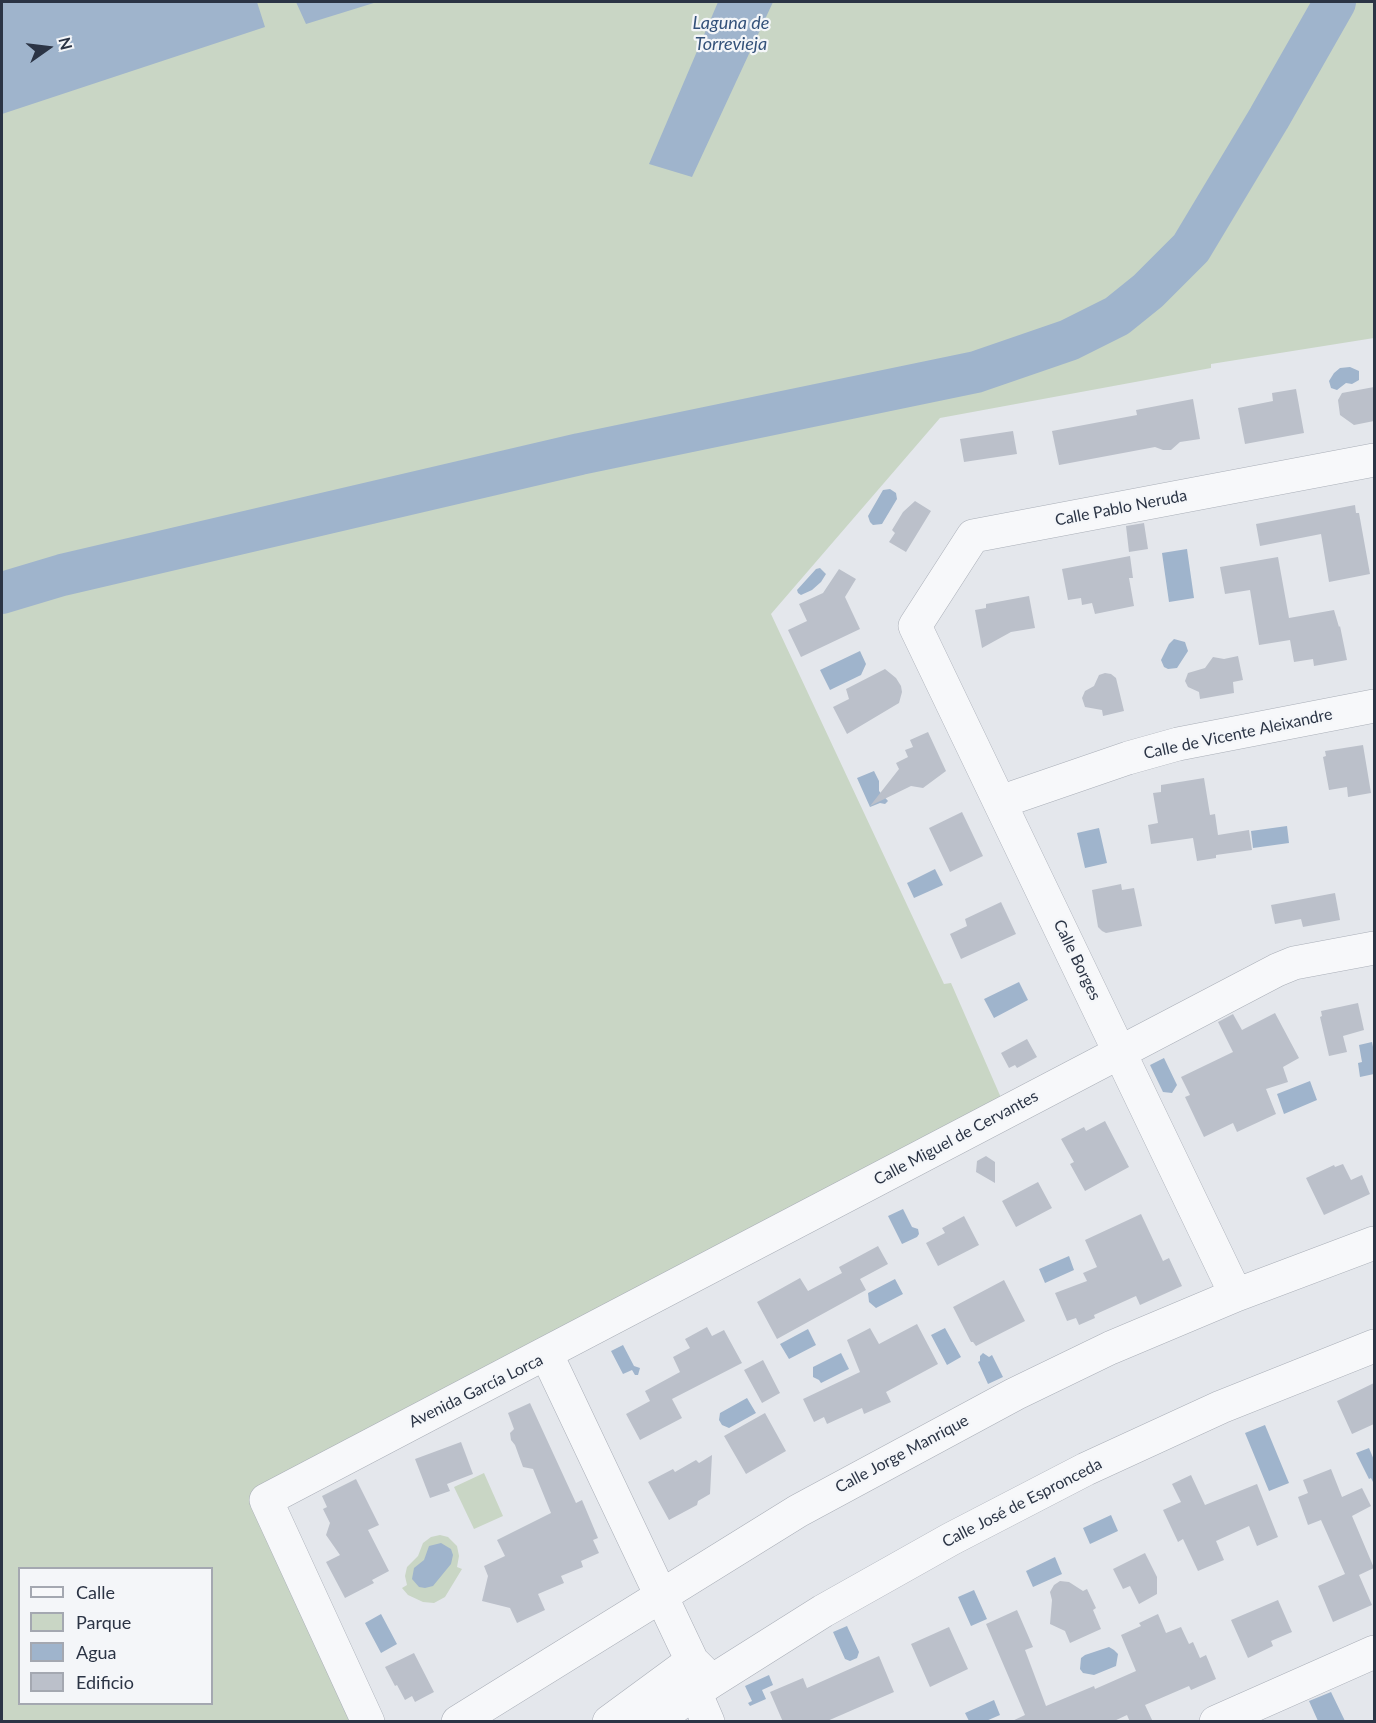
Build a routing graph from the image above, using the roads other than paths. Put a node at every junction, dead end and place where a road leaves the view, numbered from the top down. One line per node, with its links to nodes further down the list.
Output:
1 (1374, 460): 2 (street, Calle Pablo Neruda)
2 (915, 626): 4 (street, Calle Borges)
3 (1374, 706): 4 (street, Calle de Vicente Aleixandre)
4 (1000, 802): 6 (street, Calle Borges)
5 (1374, 948): 6 (street, Calle Miguel de Cervantes)
6 (1121, 1052): 8 (street, Calle Borges); 10 (street, Calle Miguel de Cervantes)
7 (1374, 1243): 8 (street, Calle Jorge Manrique)
8 (1236, 1295): 11 (street, Calle Jorge Manrique)
9 (1374, 1346): 13 (street, Calle José de Espronceda)
10 (546, 1353): 11 (street, Avenida García Lorca); 14 (street, Avenida García Lorca)
11 (660, 1595): 13 (street, Avenida García Lorca); 15 (street, Calle Jorge Manrique)
12 (1374, 1652): 20 (street)
13 (700, 1678): 16 (street); 17 (street); 18 (street, Avenida García Lorca); 19 (street, Avenida García Lorca)
14 (368, 1722)
15 (458, 1722)
16 (609, 1722)
17 (656, 1722)
18 (708, 1722)
19 (730, 1722)
20 (1216, 1722)

